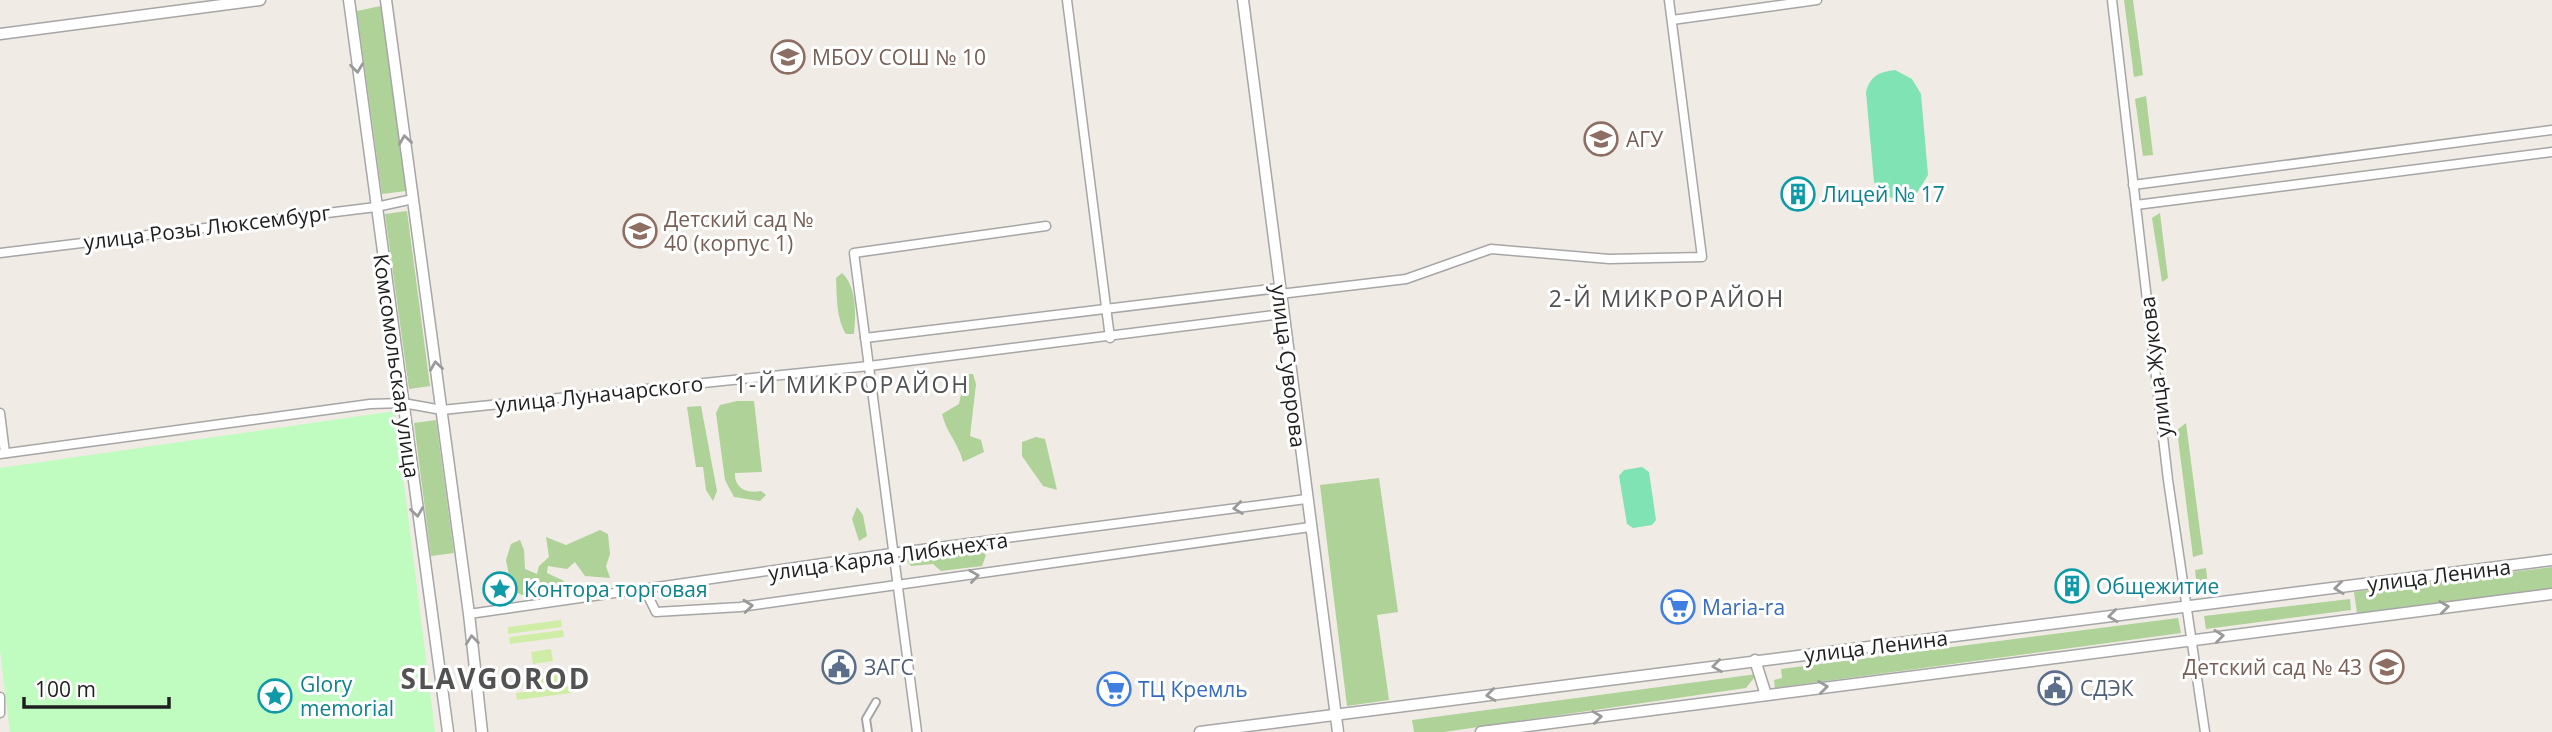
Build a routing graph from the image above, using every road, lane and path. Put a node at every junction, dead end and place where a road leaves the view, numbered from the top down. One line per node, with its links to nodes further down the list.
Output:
1 (260, 0): 10 (street)
2 (349, 0): 16 (street, Комсомольская улица, one-way to 16)
3 (386, 0): 14 (street, Комсомольская улица, one-way to 3)
4 (1067, 0): 20 (street)
5 (1243, 0): 19 (street, улица Суворова)
6 (1669, 0): 9 (street)
7 (1817, 0): 9 (street)
8 (2112, 0): 13 (street, улица Жукова)
9 (1672, 20): 19 (street)
10 (0, 34)
11 (2552, 130): 13 (street)
12 (2552, 152): 15 (street)
13 (2133, 185): 15 (street, улица Жукова)
14 (413, 199): 16 (street, улица Розы Люксембург); 26 (street, Комсомольская улица, one-way to 14)
15 (2136, 205): 36 (street, улица Жукова)
16 (376, 207): 18 (street, улица Розы Люксембург); 25 (street, Комсомольская улица)
17 (1046, 226): 22 (street)
18 (0, 253)
19 (1280, 291): 20 (street); 21 (street, улица Суворова)
20 (1106, 310): 22 (street); 23 (street)
21 (1282, 314): 23 (street, улица Луначарского); 29 (street, улица Суворова)
22 (865, 338): 24 (street)
23 (1110, 338): 24 (street, улица Луначарского)
24 (869, 366): 26 (street, улица Луначарского); 31 (street)
25 (402, 402): 26 (street, улица Луначарского); 28 (street, улица Луначарского); 45 (street, Комсомольская улица, one-way to 45)
26 (442, 410): 37 (street, Комсомольская улица)
27 (0, 413): 28 (street)
28 (3, 454)
29 (1306, 499): 30 (street, улица Суворова); 31 (street, улица Карла Либкнехта, one-way to 31)
30 (1310, 527): 33 (street, улица Карла Либкнехта, one-way to 30); 44 (street, улица Суворова)
31 (892, 553): 33 (street); 34 (street, улица Карла Либкнехта)
32 (2552, 560): 36 (street, улица Ленина, one-way to 36)
33 (896, 587): 34 (street, улица Карла Либкнехта, one-way to 33); 48 (street)
34 (645, 590): 37 (street, улица Карла Либкнехта)
35 (2552, 594): 38 (street, улица Ленина, one-way to 35)
36 (2185, 607): 38 (street, улица Жукова); 39 (street, улица Ленина, one-way to 39)
37 (469, 614): 46 (street, Комсомольская улица, one-way to 37)
38 (2190, 640): 40 (street, улица Ленина, one-way to 38); 52 (street, улица Жукова)
39 (1755, 660): 40 (street); 44 (street, улица Ленина, one-way to 44)
40 (1766, 695): 51 (street, улица Ленина, one-way to 40)
41 (0, 697): 43 (street)
42 (876, 702): 47 (street)
43 (1, 713)
44 (1335, 714): 49 (street, улица Ленина); 50 (street, улица Суворова)
45 (447, 732)
46 (482, 732)
47 (868, 732)
48 (917, 732)
49 (1200, 732)
50 (1338, 732)
51 (1481, 732)
52 (2205, 732)

